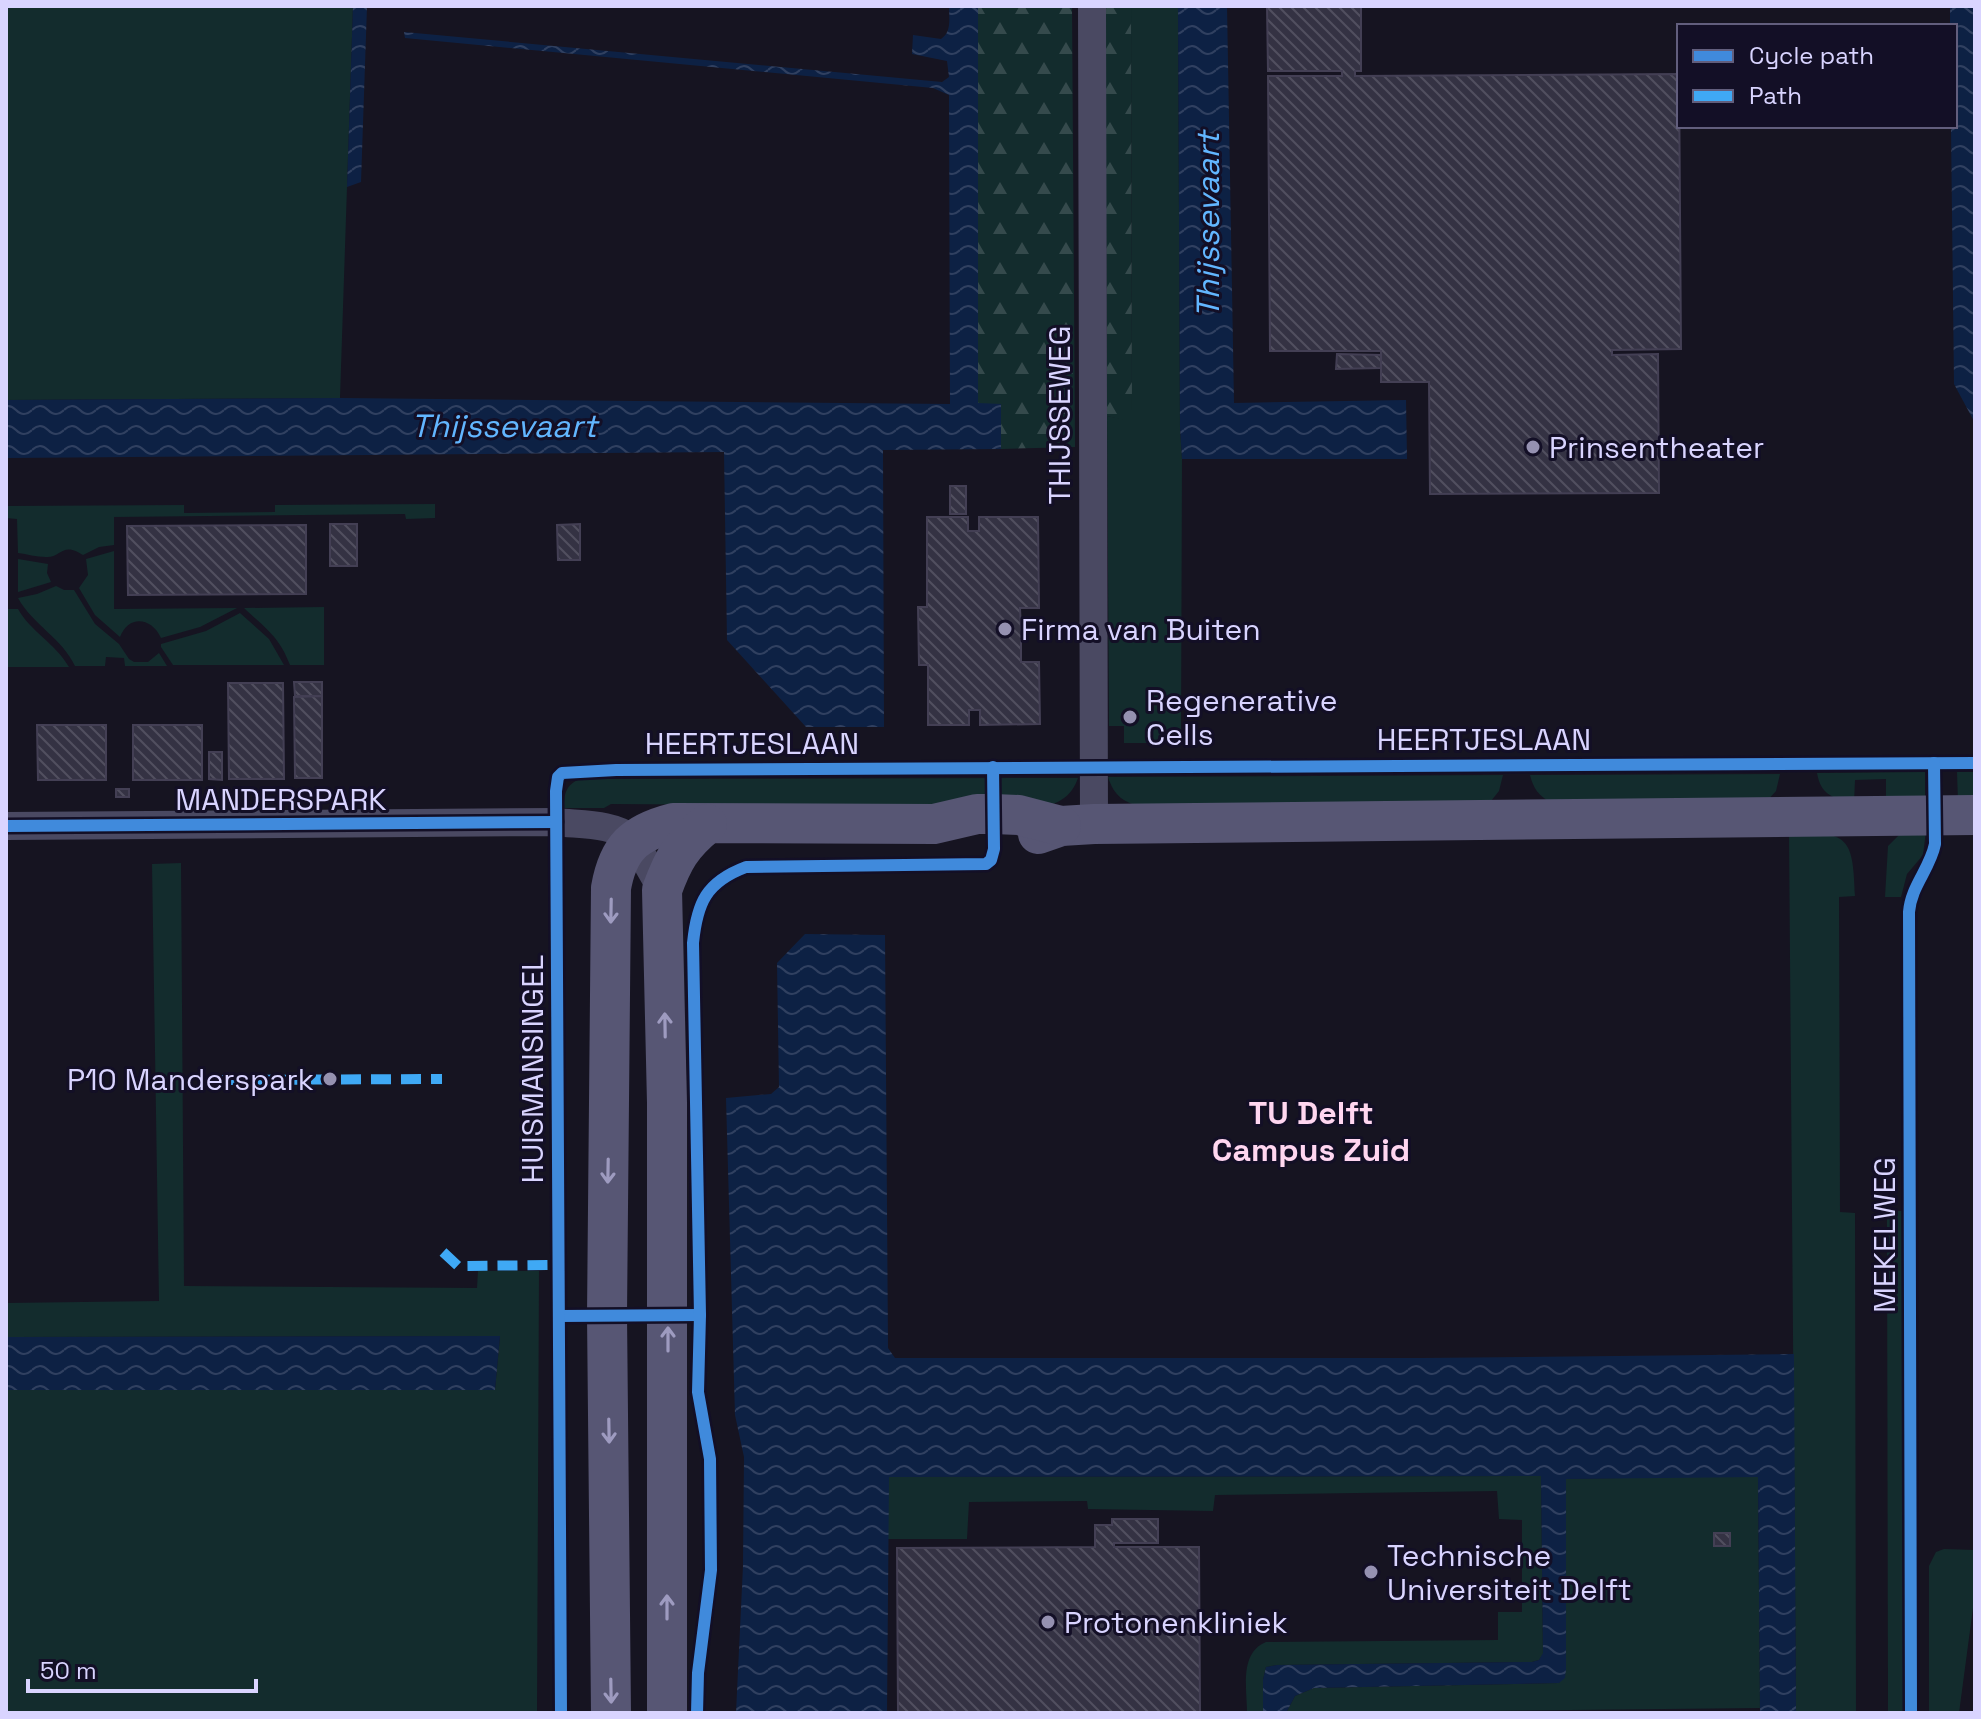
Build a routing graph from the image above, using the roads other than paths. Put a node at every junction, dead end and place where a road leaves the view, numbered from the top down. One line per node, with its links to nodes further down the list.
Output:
1 (1092, 6): 4 (street, THIJSSEWEG)
2 (1975, 815): 4 (street)
3 (707, 824): 4 (street); 6 (street); 7 (street)
4 (1077, 825)
5 (6, 826): 6 (street, MANDERSPARK)
6 (633, 839): 7 (street); 8 (street, one-way to 8)
7 (662, 890): 9 (street, one-way to 7)
8 (611, 1713)
9 (667, 1713)

